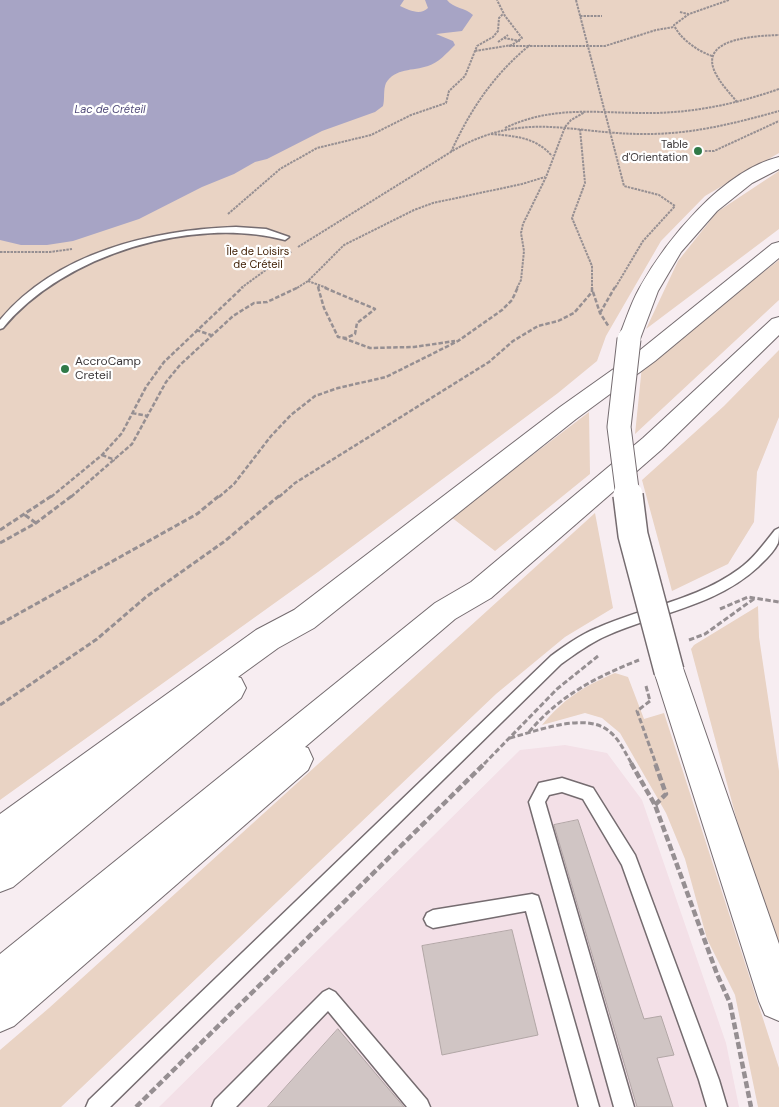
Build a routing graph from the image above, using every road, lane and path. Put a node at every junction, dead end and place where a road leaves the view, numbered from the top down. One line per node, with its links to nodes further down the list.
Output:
1 (496, 0): 5 (path)
2 (576, 0): 7 (path)
3 (729, 0): 6 (path)
4 (681, 13): 6 (path)
5 (503, 14): 13 (path); 18 (path)
6 (689, 14): 9 (path)
7 (580, 16): 8 (path); 17 (path)
8 (602, 16)
9 (674, 27): 17 (path); 19 (path)
10 (508, 35): 12 (path)
11 (779, 35): 19 (path)
12 (504, 38): 13 (path); 14 (path)
13 (521, 41): 16 (path)
14 (498, 42)
15 (531, 44): 16 (path); 17 (path); 32 (path)
16 (509, 46): 18 (path)
17 (588, 47): 24 (path)
18 (475, 52): 36 (path)
19 (712, 56): 21 (path)
20 (779, 89): 21 (path)
21 (736, 102): 24 (path)
22 (779, 111): 29 (path)
23 (585, 112): 24 (path); 26 (path); 28 (path)
24 (605, 112): 29 (path)
25 (779, 121): 31 (path)
26 (565, 127): 27 (path); 28 (path); 33 (path)
27 (580, 129): 29 (path); 43 (path)
28 (502, 130): 30 (path)
29 (611, 133): 44 (path)
30 (489, 134): 32 (path); 33 (path)
31 (698, 151)
32 (451, 152): 47 (path)
33 (553, 157): 35 (path)
34 (779, 162): 75 (highway, bridge)
35 (546, 177): 41 (path); 51 (path)
36 (204, 232): 37 (lane); 46 (lane)
37 (285, 237)
38 (76, 248): 40 (path)
39 (779, 248): 64 (highway)
40 (0, 252)
41 (308, 281): 42 (path); 49 (path)
42 (318, 286): 50 (path); 50 (path)
43 (592, 292): 44 (path); 68 (path)
44 (600, 313): 48 (path)
45 (779, 324): 61 (highway)
46 (0, 326)
47 (196, 330): 49 (path); 52 (path)
48 (612, 332)
49 (211, 335): 53 (path)
50 (338, 337): 51 (path)
51 (458, 341): 65 (path)
52 (132, 413): 53 (path); 54 (path)
53 (148, 416): 55 (path)
54 (102, 455): 55 (path); 56 (path)
55 (115, 460): 57 (path)
56 (25, 515): 57 (path); 58 (path)
57 (36, 523): 60 (path)
58 (0, 530)
59 (779, 533): 77 (lane)
60 (0, 543)
61 (481, 590): 74 (highway); 76 (highway)
62 (779, 602): 63 (path)
63 (712, 612)
64 (304, 619): 71 (highway); 72 (highway)
65 (0, 624)
66 (603, 652): 69 (path)
67 (650, 701): 70 (path)
68 (0, 705)
69 (510, 738): 70 (path); 78 (path)
70 (656, 805): 84 (path)
71 (0, 835)
72 (0, 874)
73 (433, 918): 81 (lane)
74 (0, 979)
75 (779, 1001)
76 (0, 1012)
77 (96, 1107)
78 (136, 1107)
79 (222, 1107): 80 (lane)
80 (420, 1107)
81 (589, 1107)
82 (624, 1107): 83 (lane)
83 (717, 1107)
84 (751, 1107)

